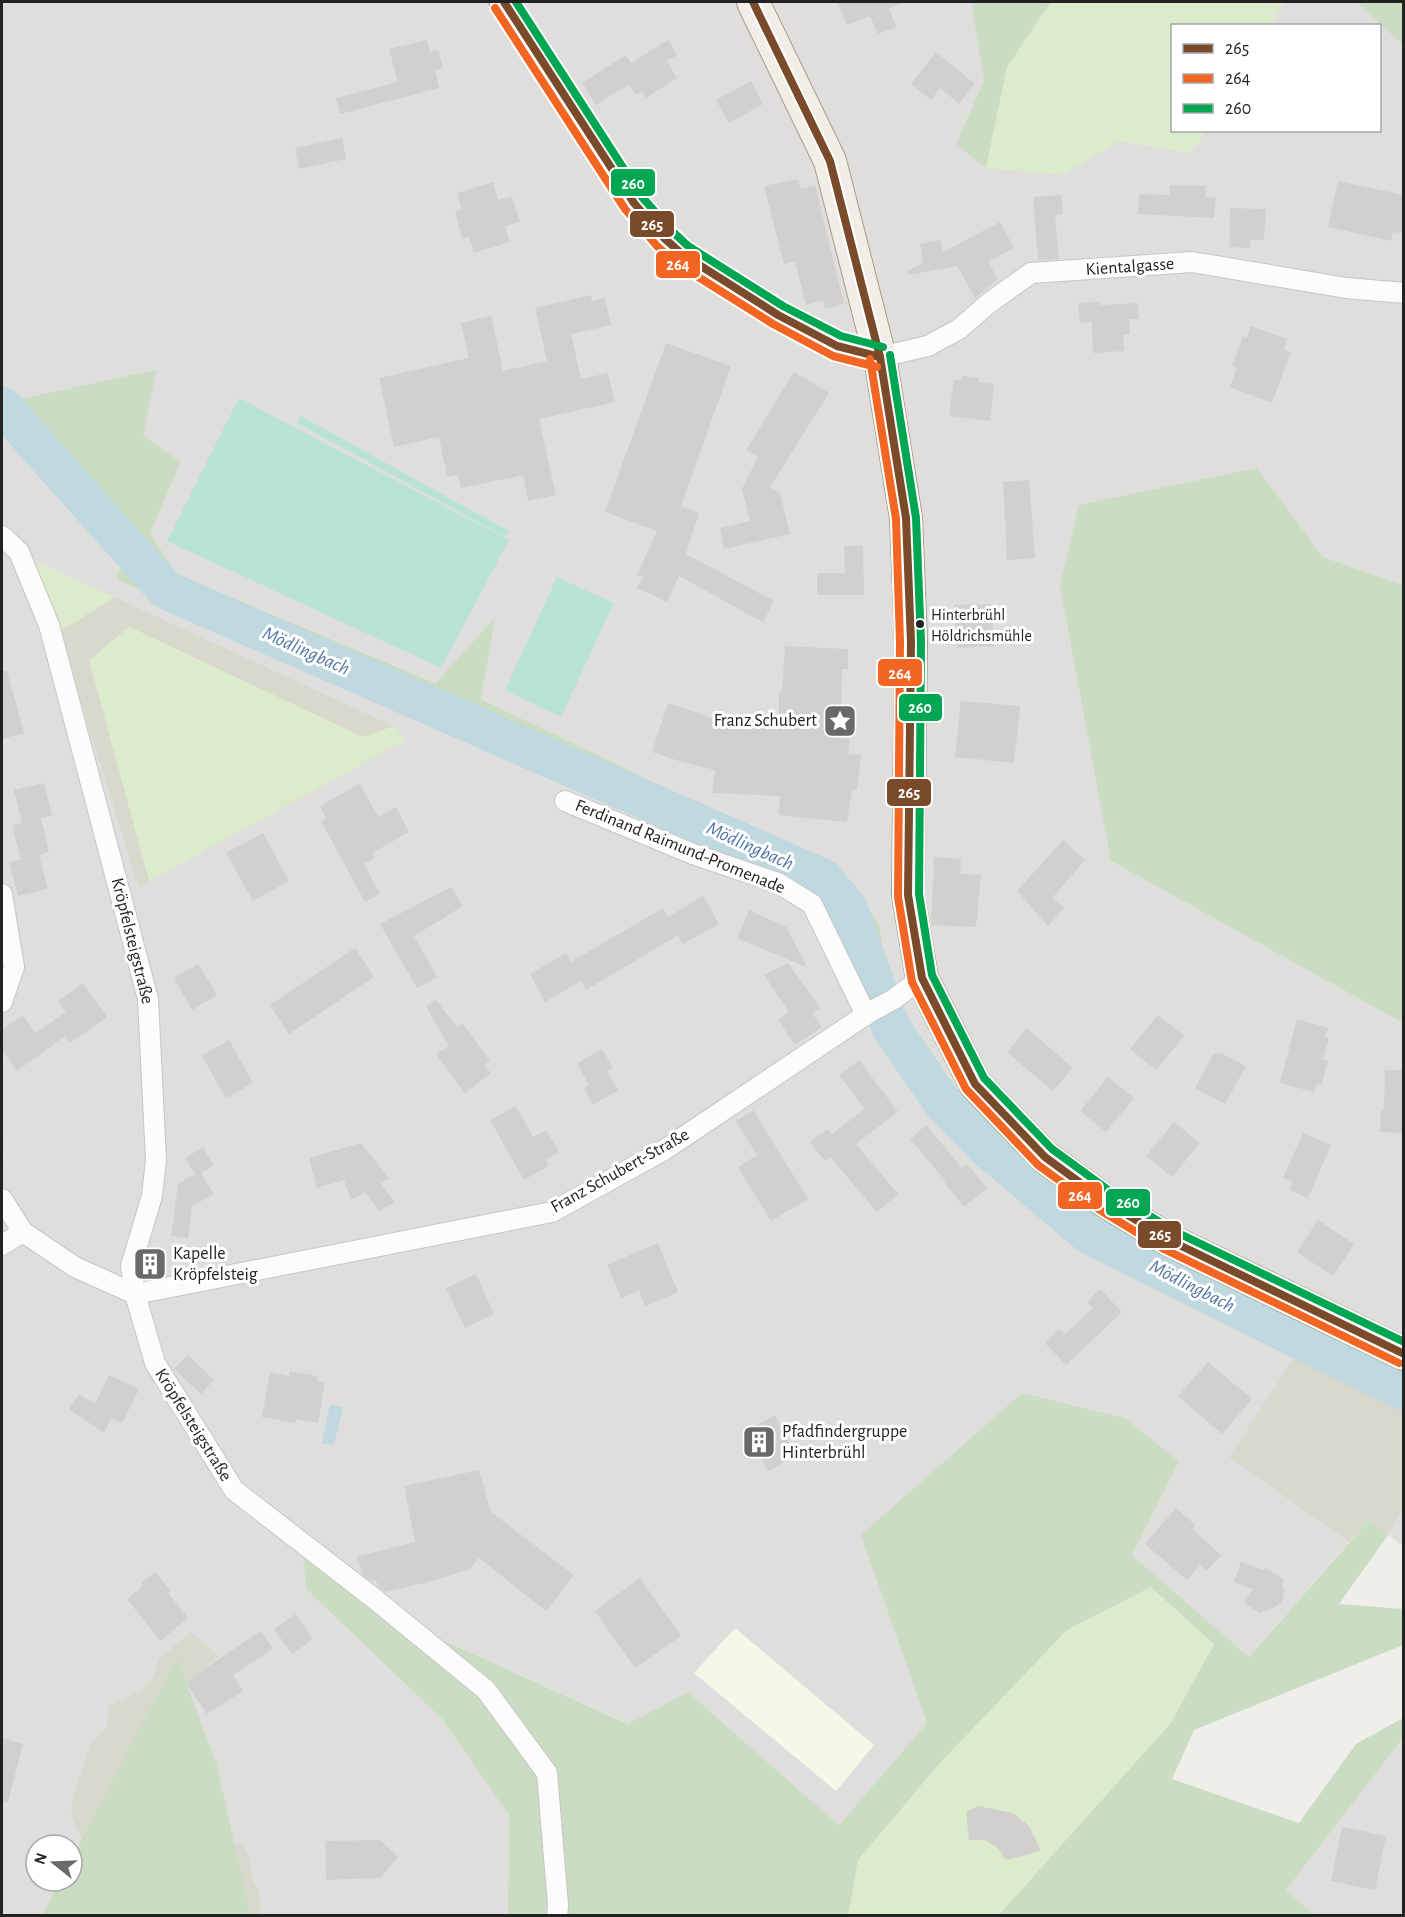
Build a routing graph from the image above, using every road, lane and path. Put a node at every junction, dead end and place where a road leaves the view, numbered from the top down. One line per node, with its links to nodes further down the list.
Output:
1 (504, 2): 4 (main road)
2 (759, 4): 4 (main road)
3 (1404, 293): 4 (street, Kientalgasse)
4 (880, 357): 8 (main road)
5 (2, 536): 14 (street, Kröpfelsteigstraße)
6 (565, 801): 10 (street, Ferdinand Raimund-Promenade)
7 (2, 894): 9 (street)
8 (922, 978): 10 (street, Franz Schubert-Straße); 15 (main road)
9 (2, 1002)
10 (868, 1014): 14 (street, Franz Schubert-Straße)
11 (2, 1199): 12 (street)
12 (23, 1232): 13 (street); 14 (street)
13 (2, 1245)
14 (135, 1294): 16 (street, Kröpfelsteigstraße)
15 (1404, 1354)
16 (557, 1916)

